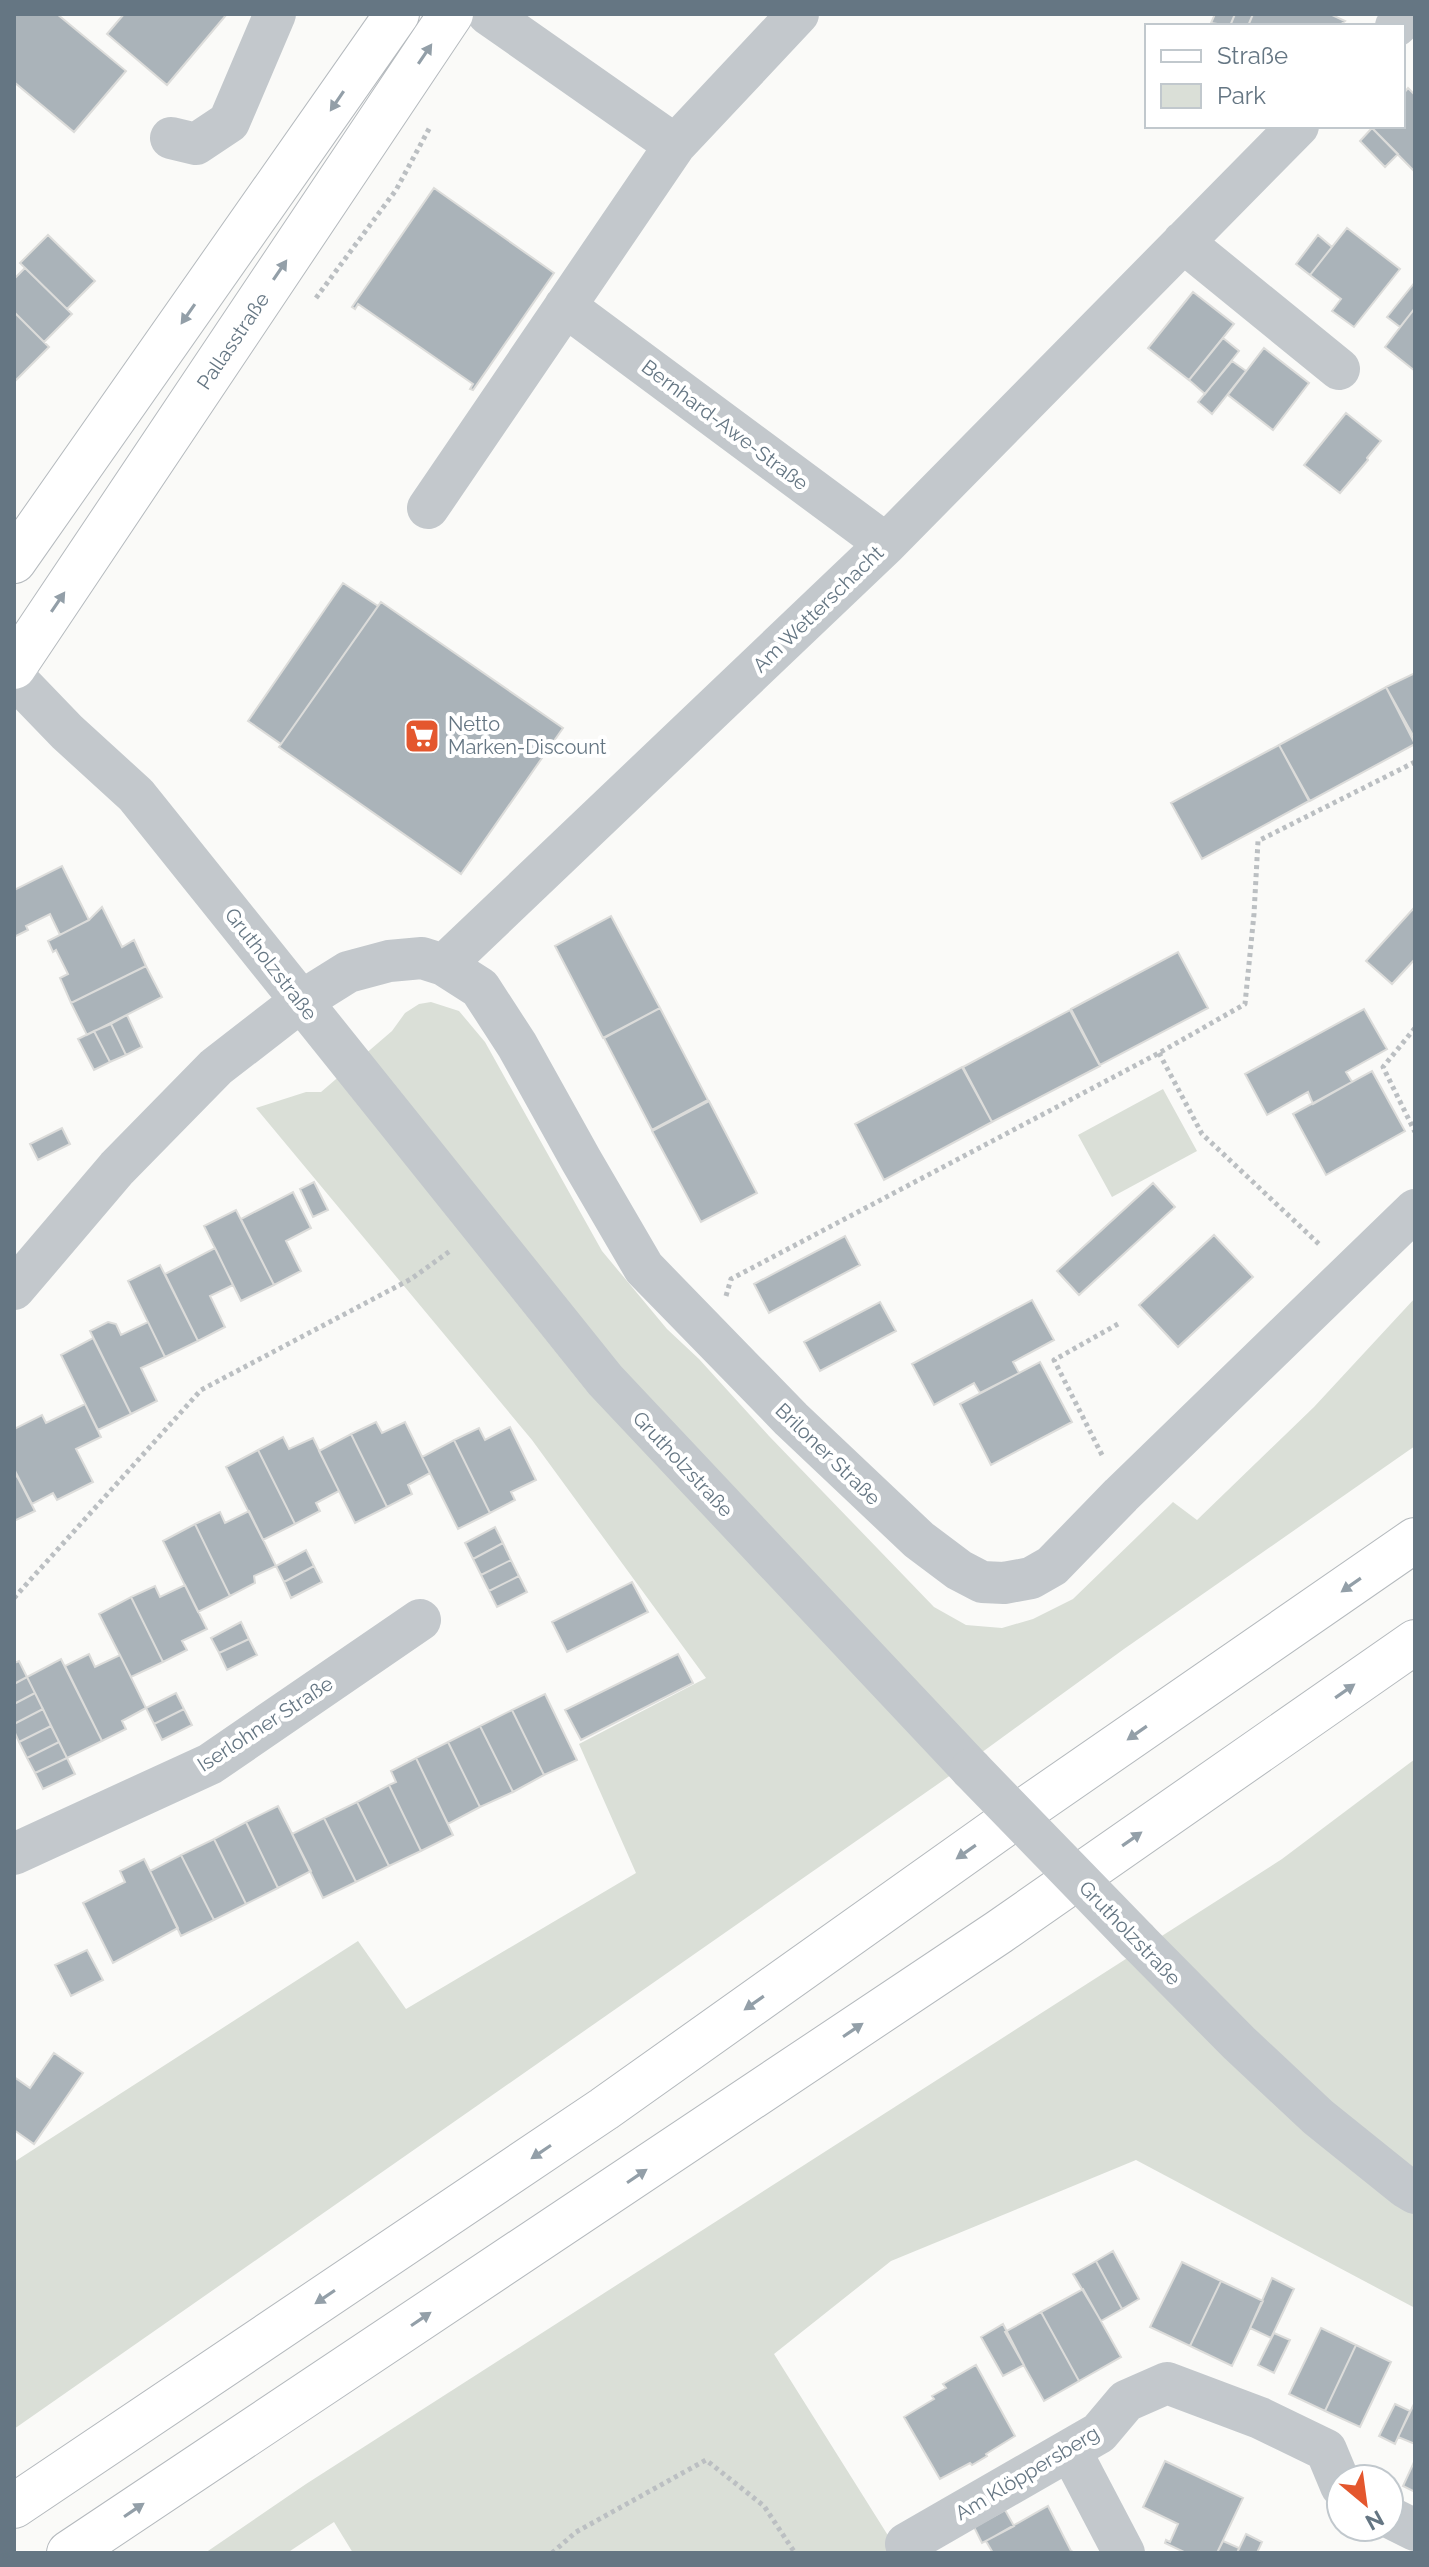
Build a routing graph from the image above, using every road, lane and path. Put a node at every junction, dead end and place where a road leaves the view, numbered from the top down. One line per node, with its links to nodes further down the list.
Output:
1 (275, 14): 7 (street)
2 (451, 14): 15 (main road, Pallasstraße, one-way to 2)
3 (488, 14): 8 (street)
4 (798, 14): 8 (street)
5 (391, 16): 14 (main road, one-way to 14)
6 (1296, 128): 9 (street, Am Wetterschacht)
7 (171, 138)
8 (675, 145): 10 (street)
9 (1183, 242): 11 (street); 13 (street, Am Wetterschacht)
10 (565, 306): 12 (street); 13 (street, Bernhard-Awe-Straße)
11 (1339, 369)
12 (428, 508)
13 (886, 544): 18 (street, Am Wetterschacht)
14 (14, 561)
15 (14, 667)
16 (14, 677): 19 (street, Grutholzstraße)
17 (1415, 762): 21 (path)
18 (444, 965): 19 (street, Briloner Straße); 28 (street, Briloner Straße)
19 (300, 1002): 26 (street); 35 (street, Grutholzstraße, bridge)
20 (1415, 1028): 22 (path)
21 (1159, 1053): 24 (path); 28 (path)
22 (1415, 1132)
23 (1415, 1210): 24 (street, Briloner Straße)
24 (1349, 1274): 29 (street, Briloner Straße)
25 (411, 1279): 31 (path)
26 (14, 1289)
27 (1118, 1324): 29 (path)
28 (713, 1339): 29 (street, Briloner Straße)
29 (1121, 1495)
30 (1415, 1540): 38 (main road, one-way to 38)
31 (14, 1598)
32 (420, 1620): 34 (street, Iserlohner Straße)
33 (1415, 1642): 40 (main road, one-way to 33)
34 (14, 1854)
35 (1415, 2193)
36 (1070, 2450): 37 (street, Am Klöppersberg); 39 (street, Am Klöppersberg); 43 (street)
37 (1331, 2463)
38 (14, 2506)
39 (906, 2544)
40 (69, 2553)
41 (552, 2553): 42 (path)
42 (795, 2553)
43 (1124, 2553)

